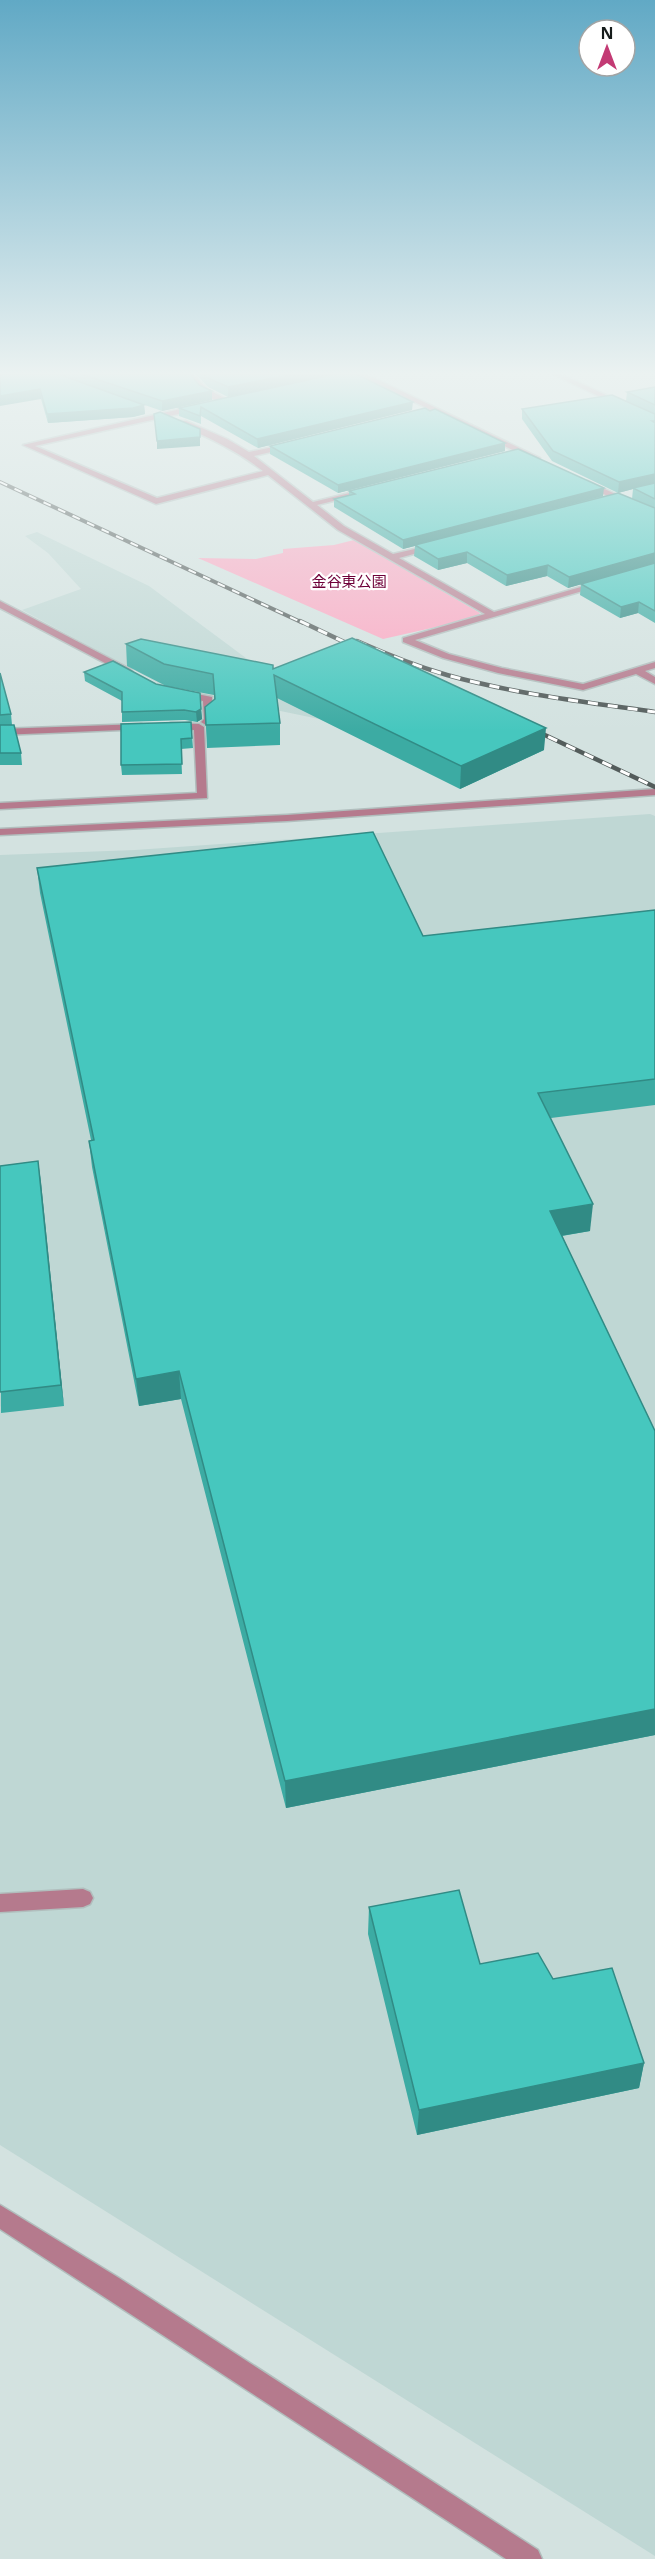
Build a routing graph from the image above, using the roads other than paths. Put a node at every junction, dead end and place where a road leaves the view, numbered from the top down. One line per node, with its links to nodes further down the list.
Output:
1 (139, 493): 2 (street)
2 (185, 493)
3 (294, 493): 9 (street)
4 (355, 493): 9 (street)
5 (609, 493): 7 (street)
6 (634, 493): 7 (street)
7 (617, 497): 8 (street); 10 (street)
8 (606, 500)
9 (309, 505): 12 (street)
10 (655, 516)
11 (437, 545): 12 (street)
12 (392, 557): 15 (street)
13 (612, 581): 15 (street)
14 (0, 604): 18 (street)
15 (493, 615): 17 (street)
16 (655, 664): 17 (street)
17 (636, 670): 19 (street)
18 (132, 674)
19 (655, 681)
20 (174, 692): 21 (street)
21 (199, 727): 22 (street); 24 (street)
22 (0, 732)
23 (655, 792): 25 (street)
24 (0, 806)
25 (0, 832)
26 (83, 1898): 27 (street)
27 (0, 1903)
28 (0, 2216): 29 (street)
29 (529, 2559)

